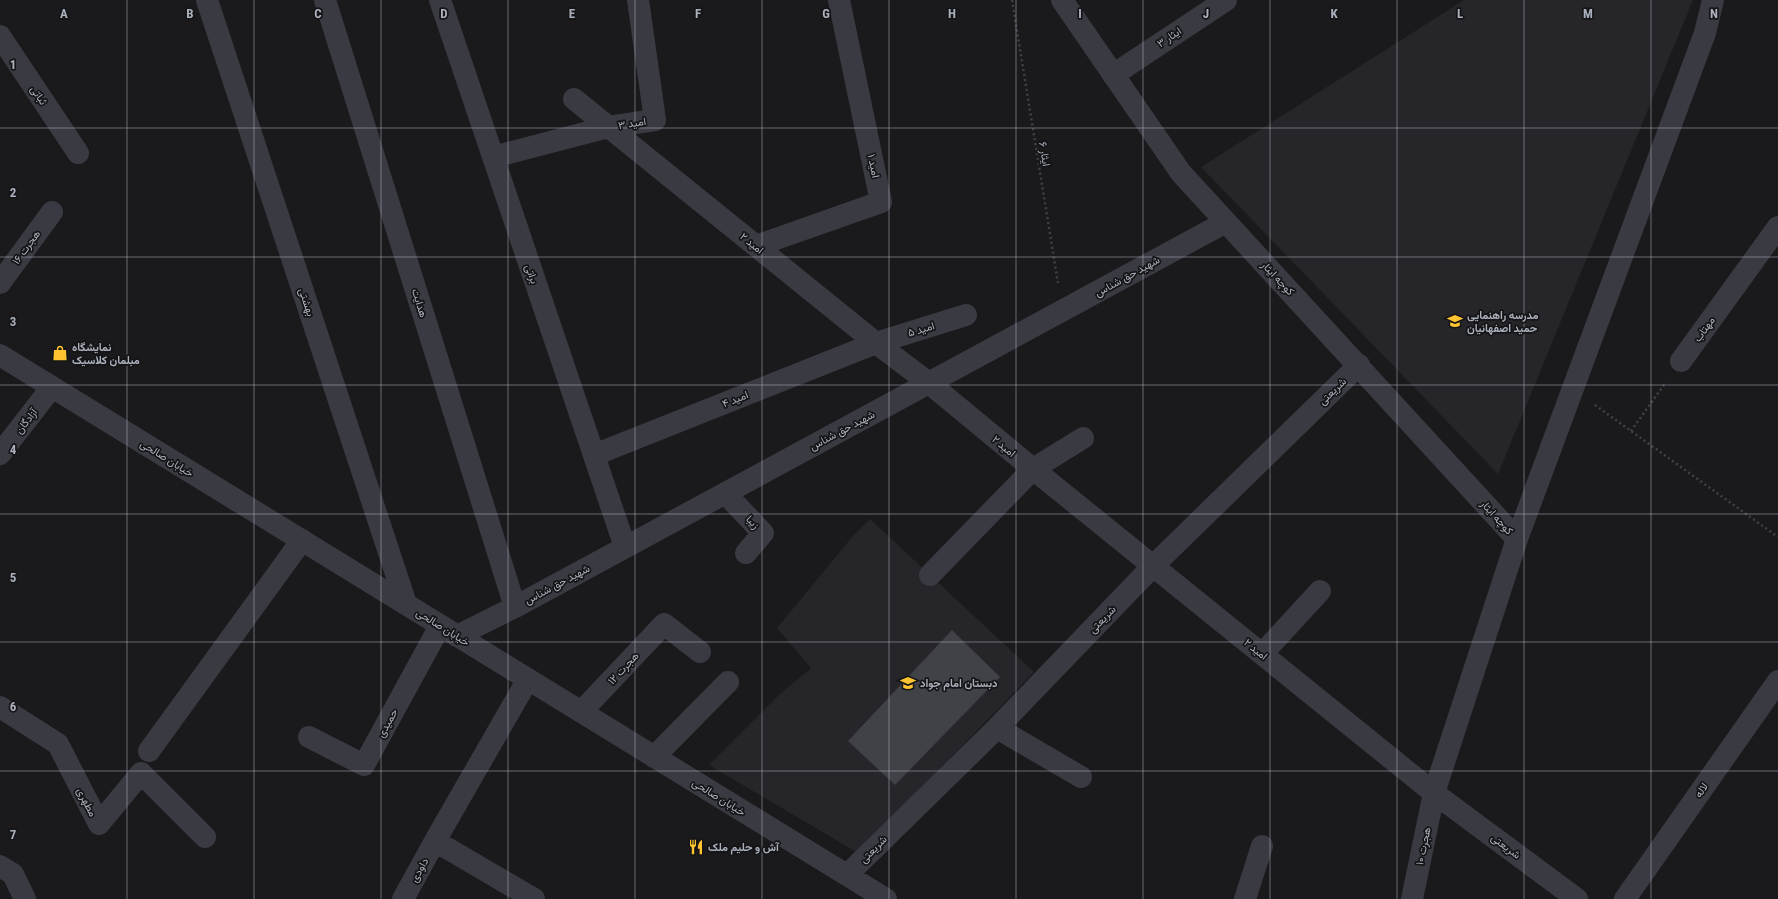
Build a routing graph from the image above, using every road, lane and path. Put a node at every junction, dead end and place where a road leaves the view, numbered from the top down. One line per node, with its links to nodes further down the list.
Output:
1 (207, 0): 44 (street, بهشتی)
2 (325, 0): 45 (street, هدایت)
3 (440, 0): 15 (street, براتی)
4 (638, 0): 13 (street, امید ۳)
5 (839, 0): 19 (street, امید ۱)
6 (1012, 0): 21 (path, ایثار ۶)
7 (1062, 0): 11 (street, کوچه ایثار)
8 (1226, 0): 11 (street, ایثار ۳)
9 (1713, 0): 29 (street, هجرت ۱۰)
10 (0, 36): 14 (street, ثباتی)
11 (1113, 75): 17 (street, کوچه ایثار)
12 (574, 99): 13 (street, امید ۲)
13 (608, 127): 15 (street, امید ۳); 19 (street, امید ۲)
14 (78, 153)
15 (493, 157): 33 (street, براتی)
16 (52, 212): 20 (street, هجرت ۱۶)
17 (1226, 222): 21 (street, شهید حق شناس); 26 (street, کوچه ایثار)
18 (1778, 227): 25 (street, مهتاب)
19 (756, 246): 23 (street, امید ۲)
20 (0, 283)
21 (1062, 311): 27 (street, شهید حق شناس)
22 (966, 315): 23 (street, امید ۵)
23 (876, 343): 27 (street, امید ۲); 33 (street, امید ۴)
24 (0, 355): 28 (street, خیابان صالحی)
25 (1681, 360): 30 (path)
26 (1359, 365): 37 (street, کوچه ایثار); 41 (street, شریعتی)
27 (929, 383): 34 (street, امید ۲); 35 (street, شهید حق شناس)
28 (52, 387): 32 (street, آزادگان); 38 (street, خیابان صالحی)
29 (1573, 388): 30 (path); 37 (street, هجرت ۱۰)
30 (1631, 431): 36 (path)
31 (1083, 438): 34 (street)
32 (0, 454)
33 (594, 455): 39 (street, براتی)
34 (1033, 469): 41 (street, امید ۲); 42 (street)
35 (725, 493): 39 (street, شهید حق شناس); 40 (street, زیبا)
36 (1778, 537)
37 (1517, 539): 59 (street, هجرت ۱۰)
38 (302, 540): 44 (street, خیابان صالحی); 56 (street)
39 (625, 547): 45 (street, شهید حق شناس)
40 (746, 553)
41 (1153, 566): 48 (street, امید ۲); 54 (street, شریعتی)
42 (930, 575)
43 (1320, 591): 48 (street)
44 (406, 604): 46 (street, خیابان صالحی)
45 (515, 607): 46 (street, شهید حق شناس)
46 (448, 631): 49 (street, خیابان صالحی); 55 (street, حمیدی)
47 (700, 652): 53 (street, هجرت ۱۲)
48 (1262, 654): 59 (street, امید ۲)
49 (528, 679): 53 (street, خیابان صالحی); 61 (street, داودی)
50 (1778, 681): 72 (street, لاله)
51 (728, 682): 57 (street)
52 (0, 707): 60 (street, مطهری)
53 (581, 712): 57 (street, خیابان صالحی)
54 (997, 728): 58 (street); 64 (street, شریعتی)
55 (309, 737)
56 (149, 751)
57 (654, 756): 64 (street, خیابان صالحی)
58 (1081, 777)
59 (1434, 793): 70 (street, هجرت ۱۰); 71 (street, شریعتی)
60 (205, 837)
61 (435, 841): 66 (street, داودی); 67 (street)
62 (1262, 846): 69 (street)
63 (6, 870): 65 (street)
64 (847, 875): 68 (street, خیابان صالحی)
65 (25, 899)
66 (403, 899)
67 (534, 899)
68 (886, 899)
69 (1245, 899)
70 (1412, 899)
71 (1577, 899)
72 (1625, 899)

